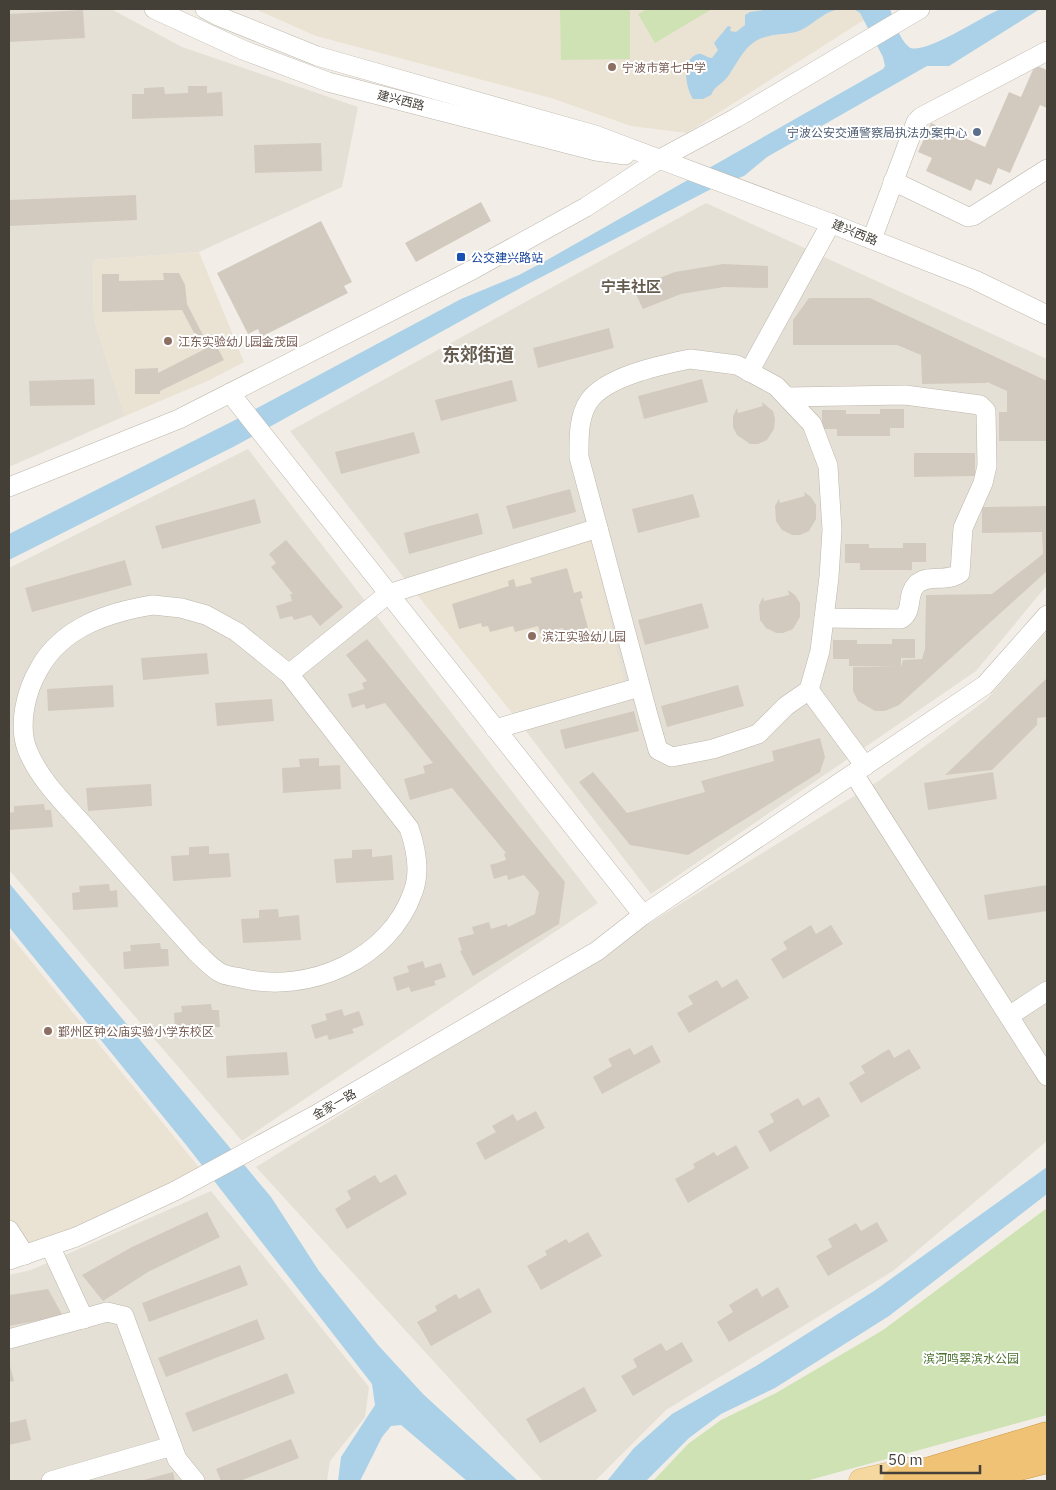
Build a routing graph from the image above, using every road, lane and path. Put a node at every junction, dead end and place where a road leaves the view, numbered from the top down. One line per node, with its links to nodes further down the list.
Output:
1 (154, 9): 5 (street, 建兴西路)
2 (205, 9): 5 (street, 建兴西路)
3 (920, 9): 5 (street)
4 (1047, 51): 7 (street)
5 (666, 163): 8 (street, 建兴西路); 12 (street)
6 (1047, 169): 7 (street)
7 (893, 181): 9 (street)
8 (831, 223): 9 (street, 建兴西路); 11 (street)
9 (872, 239): 10 (street, 建兴西路)
10 (1047, 315)
11 (749, 372): 13 (street); 15 (street)
12 (232, 397): 14 (street); 16 (street)
13 (786, 397): 18 (street); 18 (street)
14 (9, 486)
15 (598, 528): 16 (street); 20 (street)
16 (388, 594): 19 (street); 22 (street)
17 (1047, 615): 23 (street, 金家一路)
18 (824, 618): 21 (street)
19 (289, 674): 19 (street)
20 (640, 687): 21 (street); 22 (street)
21 (809, 690): 23 (street)
22 (494, 728): 24 (street)
23 (860, 770): 24 (street, 金家一路); 26 (street)
24 (643, 916): 29 (street, 金家一路)
25 (1047, 991): 26 (street)
26 (1009, 1016): 27 (street)
27 (1047, 1076)
28 (9, 1230): 30 (street)
29 (50, 1246): 30 (street, 金家一路); 31 (street)
30 (17, 1257)
31 (84, 1319): 32 (street); 34 (street)
32 (9, 1339)
33 (1047, 1436): 38 (main road); 39 (highway)
34 (172, 1446): 36 (street); 37 (street)
35 (1047, 1459): 40 (highway)
36 (51, 1481)
37 (195, 1481)
38 (861, 1481)
39 (897, 1481)
40 (962, 1481)

